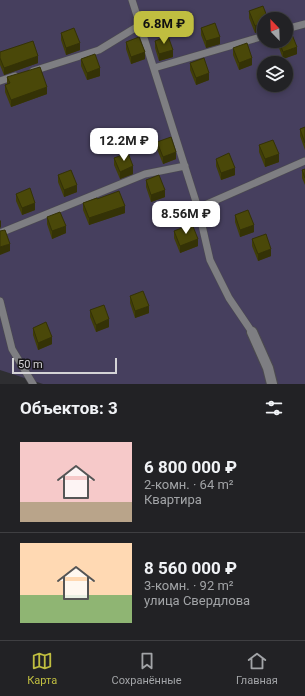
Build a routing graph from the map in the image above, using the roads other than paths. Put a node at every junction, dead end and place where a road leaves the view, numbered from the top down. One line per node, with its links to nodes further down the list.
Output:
1 (132, 0): 3 (lane)
2 (305, 24): 4 (lane)
3 (140, 25): 6 (lane); 7 (lane)
4 (293, 28)
5 (257, 38): 6 (lane)
6 (154, 68): 9 (lane)
7 (0, 81)
8 (305, 161): 10 (lane)
9 (185, 166): 10 (lane); 11 (lane)
10 (198, 208): 13 (lane)
11 (0, 233)
12 (0, 301): 14 (lane)
13 (252, 332): 15 (street)
14 (33, 384)
15 (272, 384)

